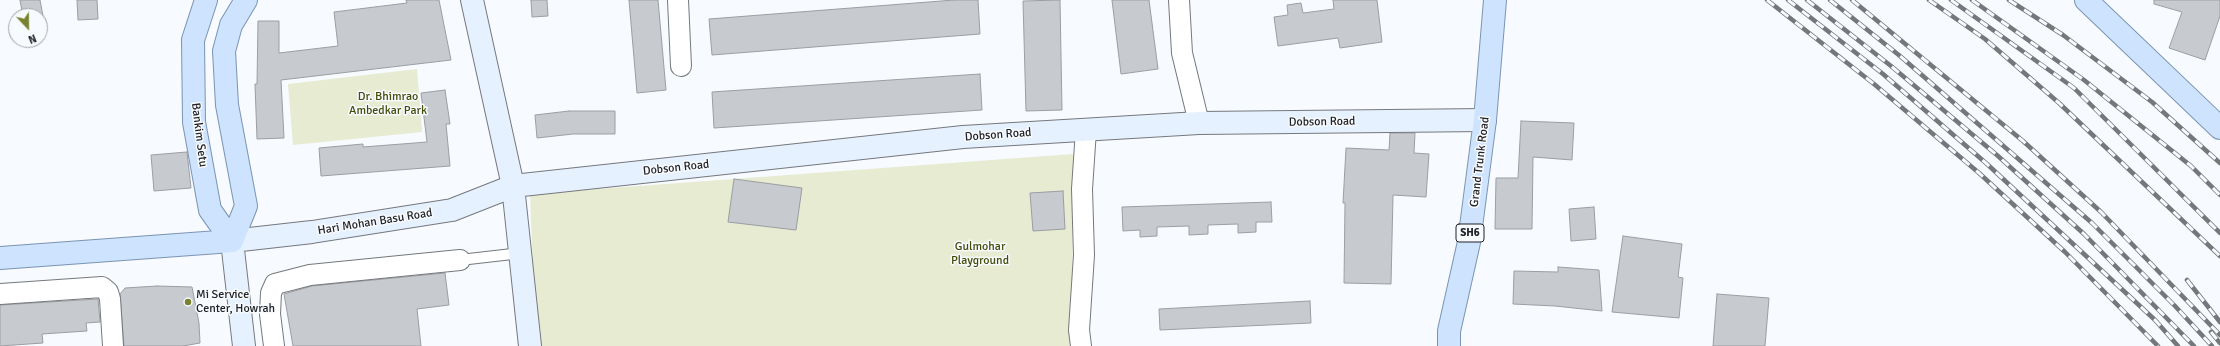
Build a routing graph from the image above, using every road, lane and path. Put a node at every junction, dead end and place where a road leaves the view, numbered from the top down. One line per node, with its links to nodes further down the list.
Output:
1 (206, 0): 14 (main road, Bankim Setu)
2 (246, 0): 14 (main road)
3 (472, 0): 13 (main road)
4 (678, 0): 8 (street)
5 (1179, 0): 10 (street)
6 (1495, 0): 9 (main road, Grand Trunk Road / SH6)
7 (2086, 0): 11 (main road)
8 (681, 66)
9 (1485, 120): 10 (main road, Dobson Road); 24 (main road, Grand Trunk Road / SH6)
10 (1199, 123): 12 (main road, Dobson Road)
11 (2220, 128)
12 (1086, 130): 13 (main road, Dobson Road); 23 (street)
13 (513, 186): 14 (main road, Hari Mohan Basu Road); 15 (main road)
14 (232, 241): 16 (main road); 20 (main road)
15 (520, 253): 17 (lane); 22 (main road)
16 (0, 258)
17 (460, 260): 21 (street)
18 (0, 294): 19 (street)
19 (113, 346)
20 (244, 346)
21 (274, 346)
22 (530, 346)
23 (1081, 346)
24 (1449, 346)

